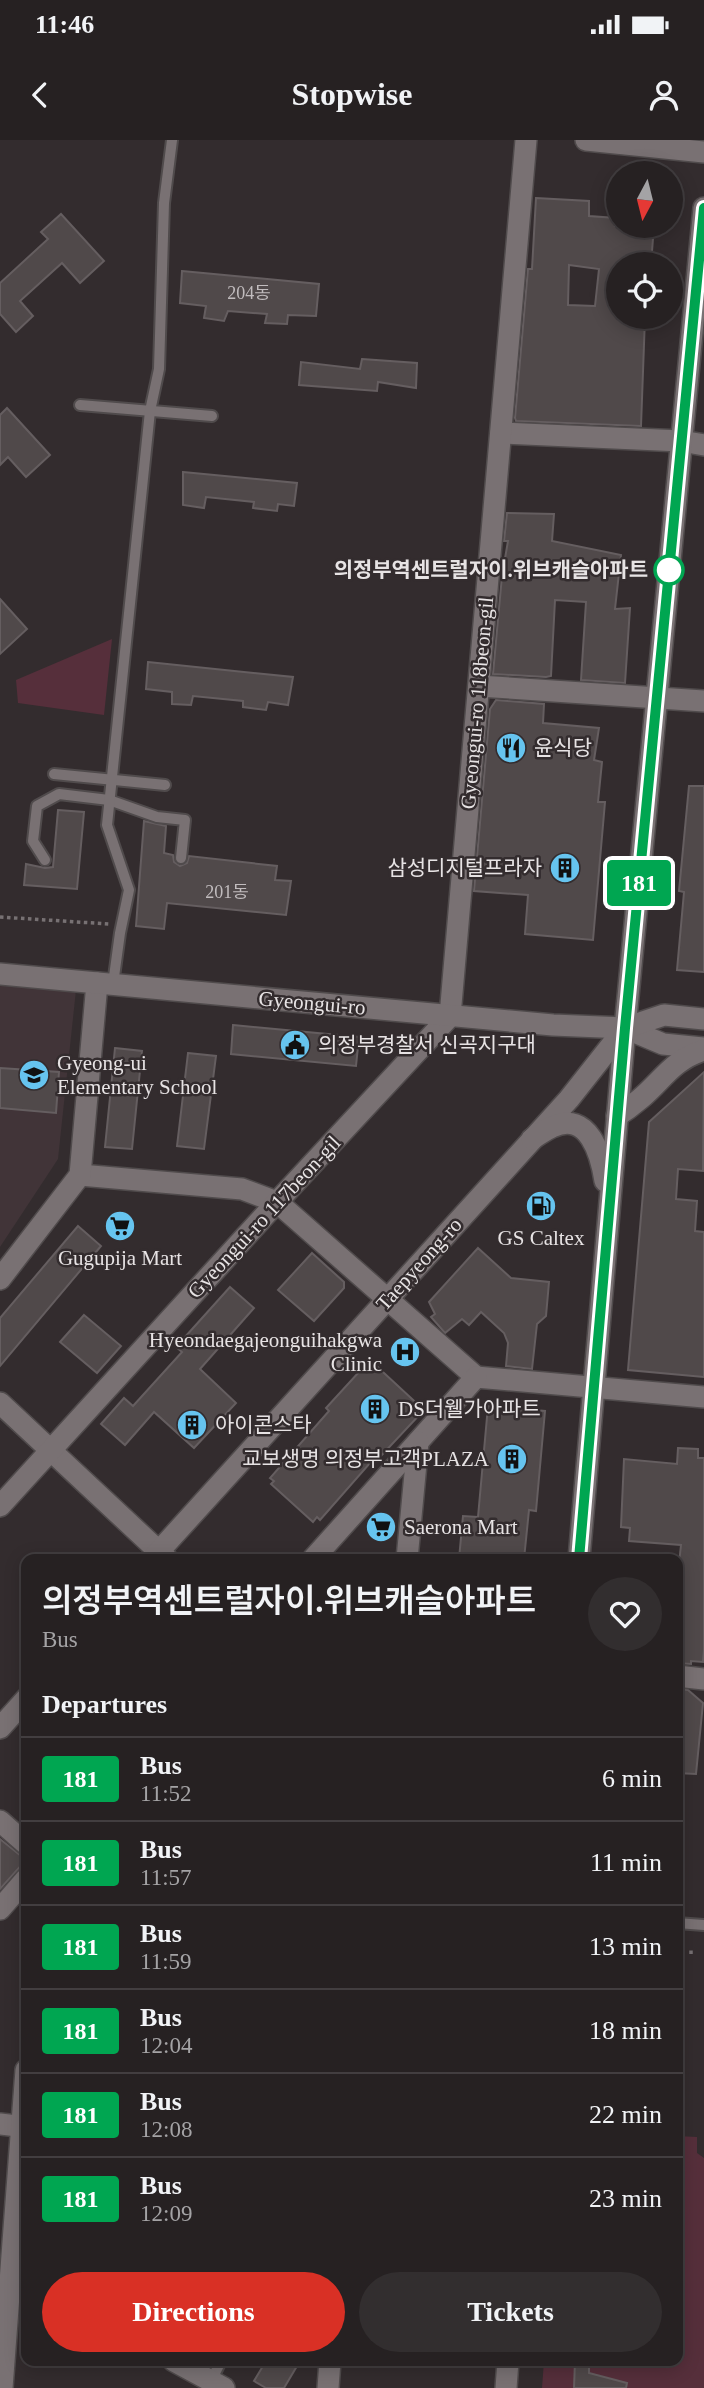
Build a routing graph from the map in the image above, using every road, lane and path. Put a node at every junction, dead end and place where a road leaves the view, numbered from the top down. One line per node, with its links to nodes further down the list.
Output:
1 (172, 140): 7 (lane)
2 (526, 140): 9 (street, Gyeongui-ro 118beon-gil)
3 (586, 140): 4 (street)
4 (704, 152)
5 (704, 208): 10 (street)
6 (80, 405): 7 (lane)
7 (150, 411): 8 (lane); 16 (lane)
8 (212, 416)
9 (501, 433): 10 (street); 12 (street, Gyeongui-ro 118beon-gil)
10 (681, 442): 11 (street); 13 (street)
11 (704, 445)
12 (479, 686): 13 (street); 25 (street, Gyeongui-ro 118beon-gil)
13 (657, 696): 14 (street); 27 (street)
14 (704, 701)
15 (54, 774): 16 (lane)
16 (112, 780): 17 (lane); 18 (lane)
17 (165, 785)
18 (110, 800): 19 (lane); 20 (lane); 22 (lane)
19 (181, 858)
20 (45, 860)
21 (0, 917): 22 (path)
22 (121, 925): 24 (lane)
23 (0, 974): 24 (street, Gyeongui-ro)
24 (105, 983): 25 (street, Gyeongui-ro); 31 (street)
25 (450, 1016): 27 (street, Gyeongui-ro); 32 (street, Gyeongui-ro 117beon-gil)
26 (704, 1019): 27 (street, Gyeongui-ro)
27 (625, 1028): 28 (street, Gyeongui-ro); 29 (street); 30 (street, Taepyeong-ro)
28 (704, 1049): 29 (street)
29 (617, 1116): 33 (street)
30 (533, 1139): 33 (street); 35 (street, Taepyeong-ro)
31 (80, 1175): 32 (street); 34 (street)
32 (277, 1202): 35 (street); 41 (street, Gyeongui-ro 117beon-gil)
33 (609, 1211): 37 (street)
34 (0, 1279)
35 (388, 1298): 36 (street); 44 (street, Taepyeong-ro)
36 (476, 1377): 37 (street); 40 (street)
37 (594, 1387): 38 (street); 47 (street)
38 (704, 1397)
39 (0, 1403): 41 (street)
40 (418, 1442): 45 (street); 46 (street)
41 (51, 1450): 42 (street, Gyeongui-ro 117beon-gil); 43 (street)
42 (0, 1506)
43 (157, 1554)
44 (163, 1554)
45 (317, 1554)
46 (407, 1554)
47 (579, 1554)
48 (683, 1677): 49 (street)
49 (704, 1679)
50 (21, 1705): 51 (street)
51 (0, 1728)
52 (0, 1821): 53 (street)
53 (21, 1840)
54 (21, 1885): 55 (street)
55 (0, 1909)
56 (683, 1923): 57 (lane)
57 (704, 1925)
58 (0, 2124): 59 (street)
59 (21, 2127)
60 (21, 2163): 61 (street)
61 (12, 2271): 67 (street)
62 (185, 2366): 66 (street)
63 (220, 2366): 66 (lane)
64 (330, 2366): 68 (street)
65 (508, 2366): 69 (street)
66 (217, 2385)
67 (2, 2388)
68 (328, 2388)
69 (506, 2388)

